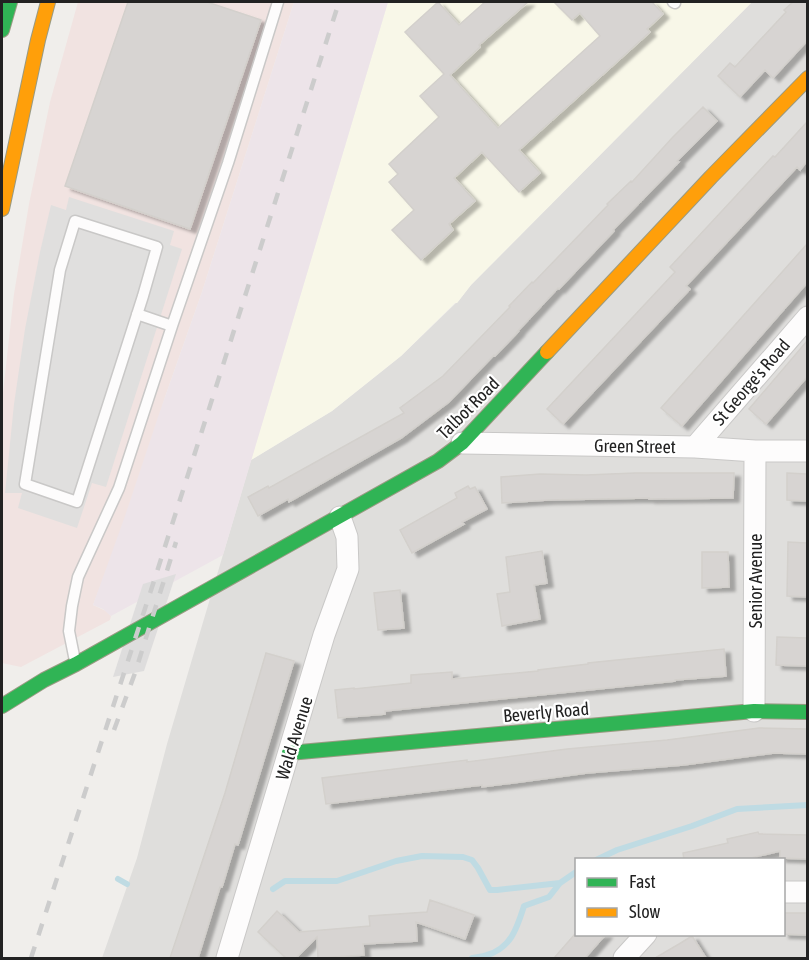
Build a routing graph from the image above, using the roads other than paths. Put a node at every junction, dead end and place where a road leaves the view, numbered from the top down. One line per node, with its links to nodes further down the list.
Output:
1 (10, 2): 4 (main road)
2 (48, 2): 6 (main road)
3 (278, 2): 9 (lane)
4 (2, 30)
5 (807, 78): 10 (main road, Talbot Road)
6 (2, 209)
7 (137, 315): 7 (lane); 9 (lane)
8 (807, 317): 11 (street, St George's Road)
9 (172, 326): 15 (lane)
10 (462, 443): 11 (street, Green Street); 14 (main road, Talbot Road)
11 (695, 447): 13 (street, Green Street)
12 (807, 451): 13 (street, Green Street)
13 (755, 452): 19 (street, Senior Avenue)
14 (340, 517): 15 (main road, Talbot Road); 21 (street, Wald Avenue)
15 (76, 664): 16 (main road, Talbot Road)
16 (44, 680): 17 (main road, Talbot Road); 18 (main road, Talbot Road)
17 (9, 686)
18 (2, 706)
19 (754, 711): 20 (main road, Beverly Road); 21 (main road, Beverly Road)
20 (807, 712)
21 (289, 753): 25 (street, Wald Avenue)
22 (785, 892): 23 (street)
23 (807, 892)
24 (644, 936): 26 (street)
25 (227, 958)
26 (624, 958)

